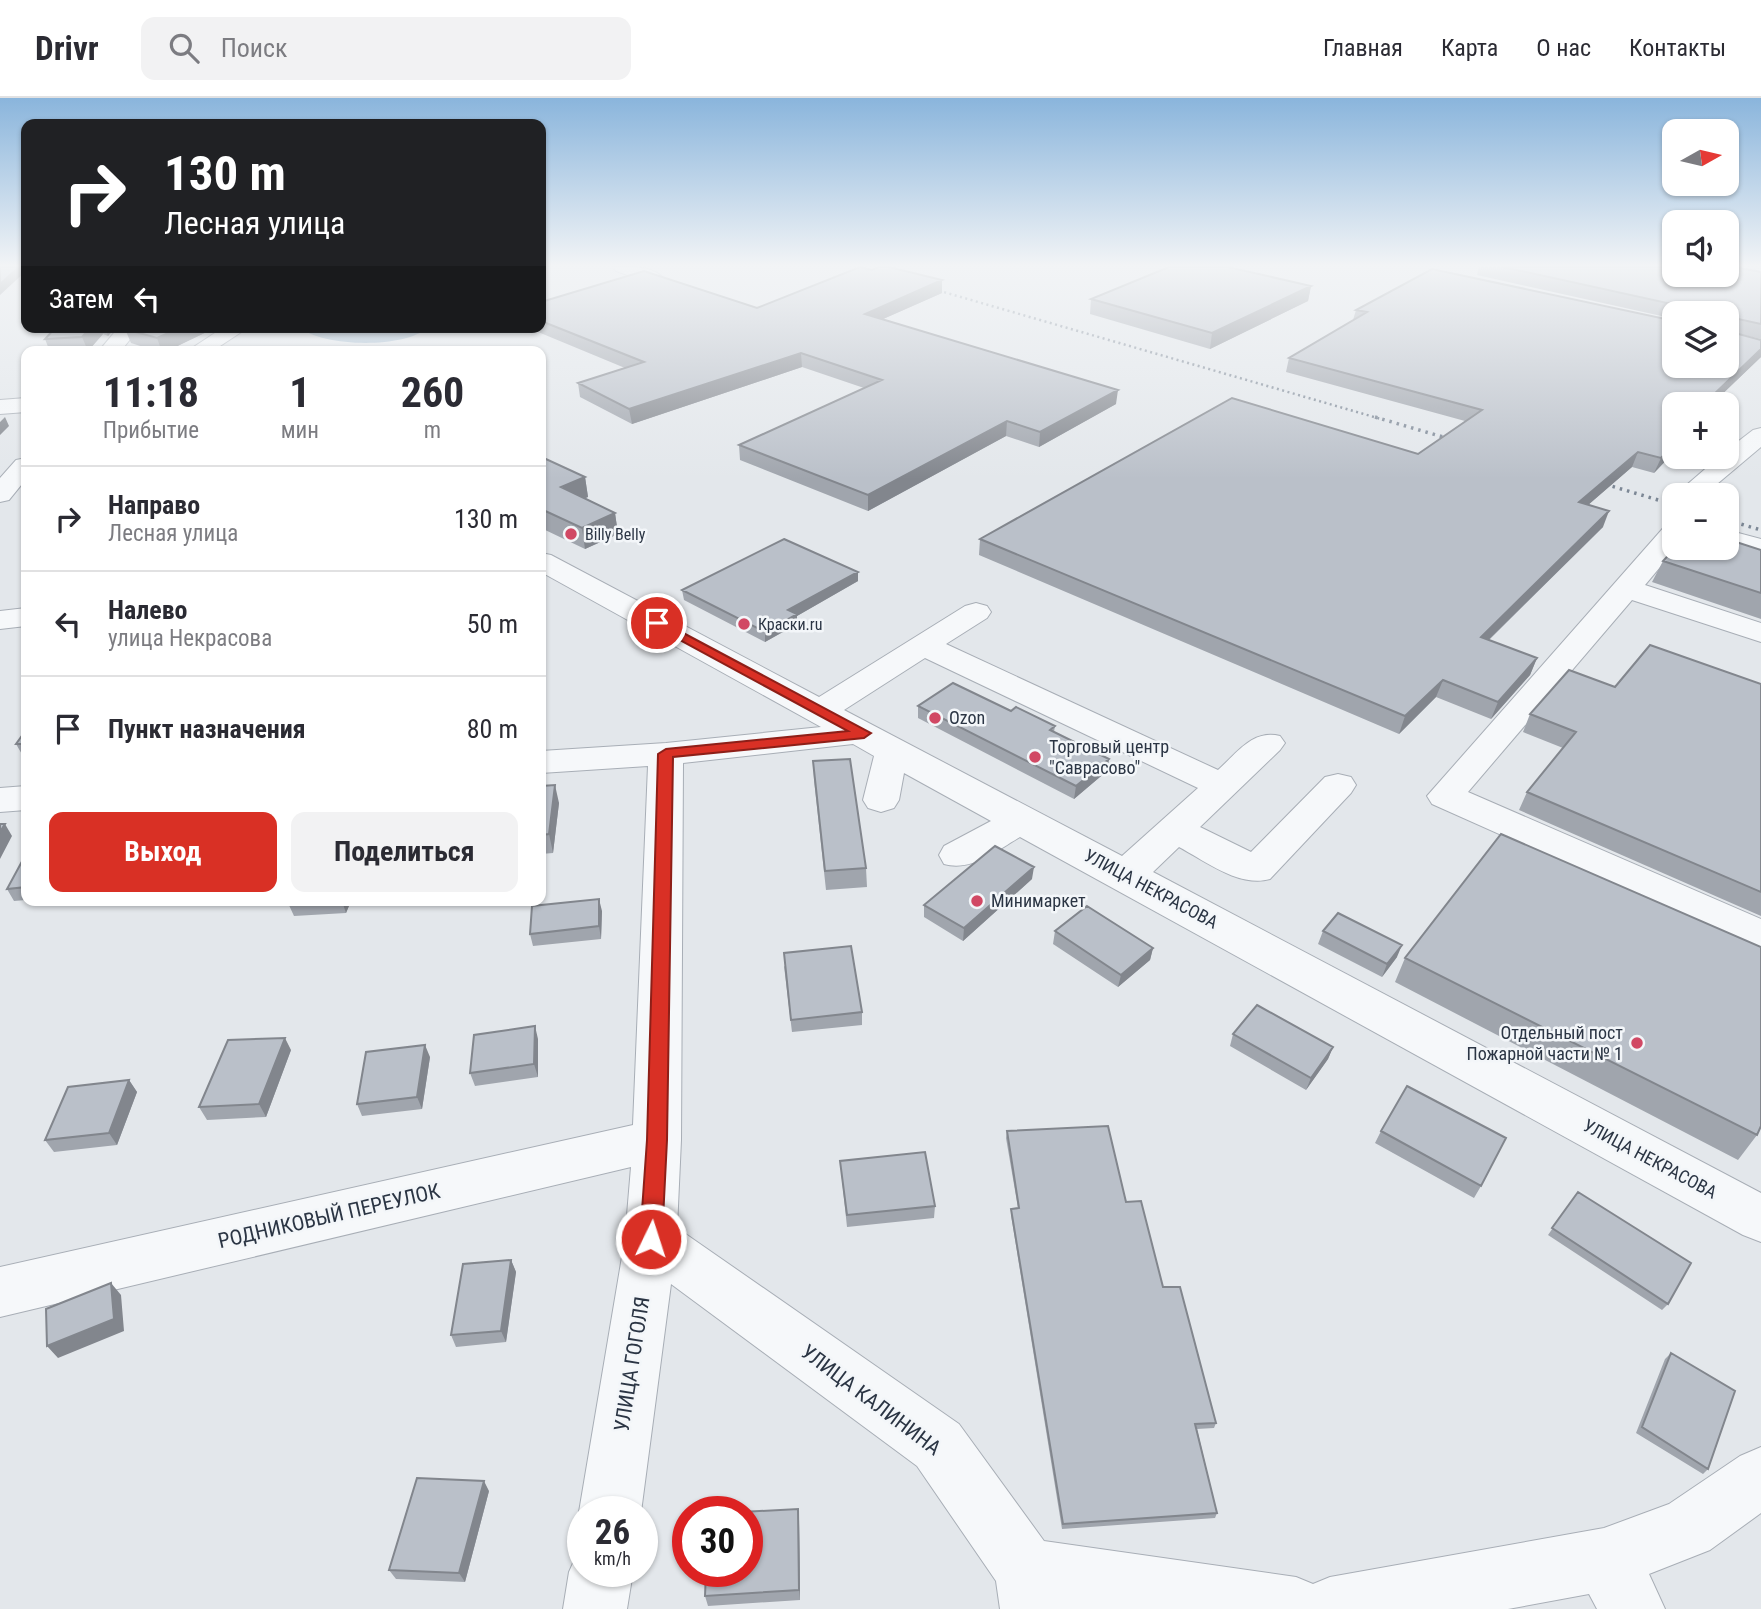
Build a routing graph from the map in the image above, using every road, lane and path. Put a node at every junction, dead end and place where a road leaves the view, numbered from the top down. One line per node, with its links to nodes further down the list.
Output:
1 (21, 405): 2 (street)
2 (0, 407)
3 (1761, 435): 5 (street)
4 (21, 470): 6 (street)
5 (1703, 483)
6 (0, 494)
7 (1739, 542): 9 (street)
8 (1662, 547): 11 (street)
9 (1761, 548)
10 (546, 564): 17 (street, УЛИЦА НЕКРАСОВА)
11 (1626, 588): 15 (street); 31 (street)
12 (976, 612): 16 (street)
13 (21, 618): 14 (street)
14 (0, 620)
15 (1761, 633)
16 (923, 645): 17 (street); 23 (street)
17 (821, 710): 18 (street, УЛИЦА НЕКРАСОВА)
18 (880, 742): 20 (street); 26 (street); 27 (street, УЛИЦА НЕКРАСОВА)
19 (1268, 743): 23 (street)
20 (666, 754): 21 (street); 32 (street, УЛИЦА ГОГОЛЯ)
21 (546, 762)
22 (1338, 785): 28 (street)
23 (1222, 786): 28 (street)
24 (21, 798): 25 (street)
25 (0, 800)
26 (881, 800)
27 (1020, 818): 29 (street); 30 (street, УЛИЦА НЕКРАСОВА)
28 (1175, 830): 30 (street)
29 (958, 855)
30 (1126, 875): 33 (street, УЛИЦА НЕКРАСОВА)
31 (1761, 936)
32 (657, 1140): 34 (street, УЛИЦА ГОГОЛЯ); 35 (street, РОДНИКОВЫЙ ПЕРЕУЛОК)
33 (1761, 1219)
34 (651, 1239): 37 (street, УЛИЦА ГОГОЛЯ); 40 (street, УЛИЦА КАЛИНИНА)
35 (0, 1292)
36 (1761, 1477): 38 (street)
37 (612, 1496)
38 (1618, 1584): 43 (street)
39 (599, 1587): 41 (street)
40 (1029, 1589): 42 (street)
41 (595, 1609)
42 (1296, 1609)
43 (1330, 1609)

